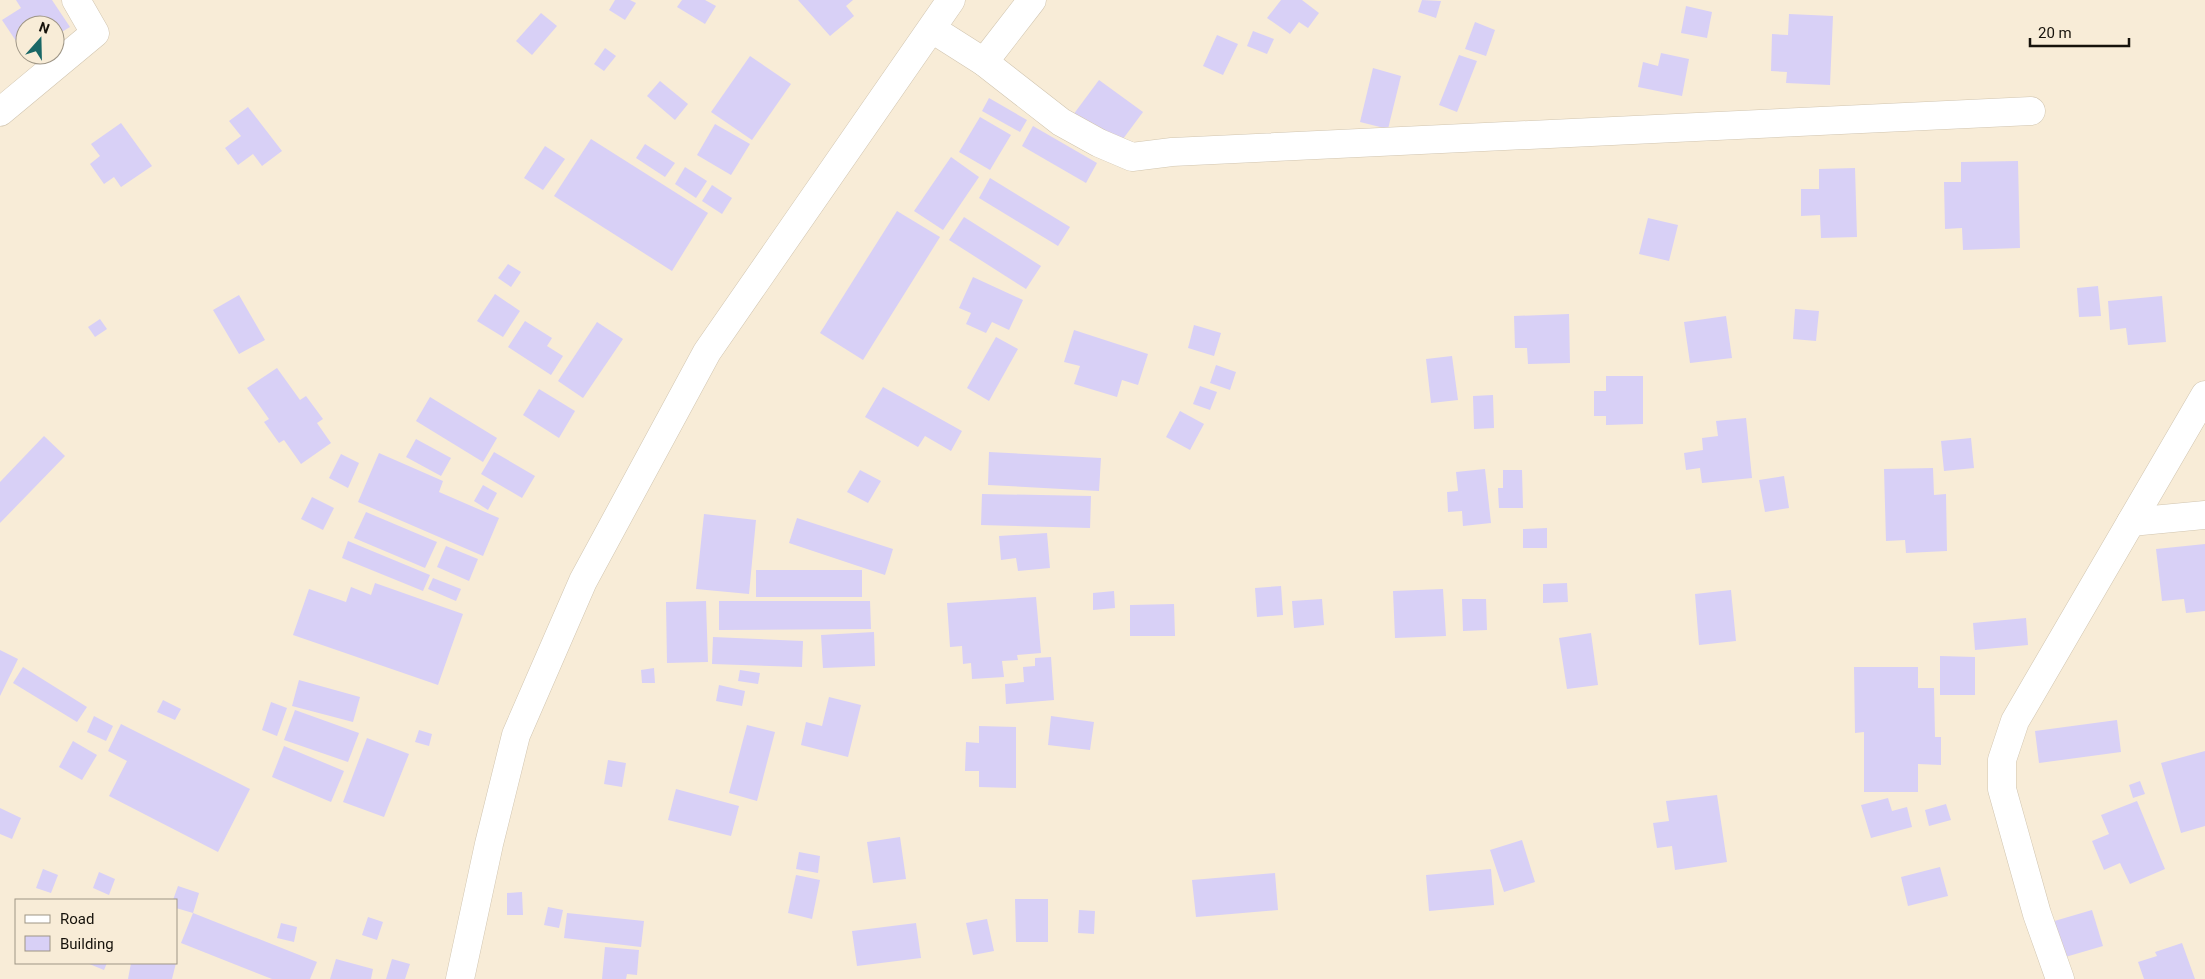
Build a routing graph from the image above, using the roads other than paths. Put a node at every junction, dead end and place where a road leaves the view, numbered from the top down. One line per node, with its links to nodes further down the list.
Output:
1 (76, 0): 7 (street)
2 (951, 0): 4 (street)
3 (1032, 0): 5 (street)
4 (932, 29): 5 (street); 11 (street)
5 (984, 62): 6 (street)
6 (2031, 111)
7 (0, 112)
8 (2205, 395): 10 (street)
9 (2205, 515): 10 (street)
10 (2131, 522): 12 (street)
11 (460, 979)
12 (2060, 979)

